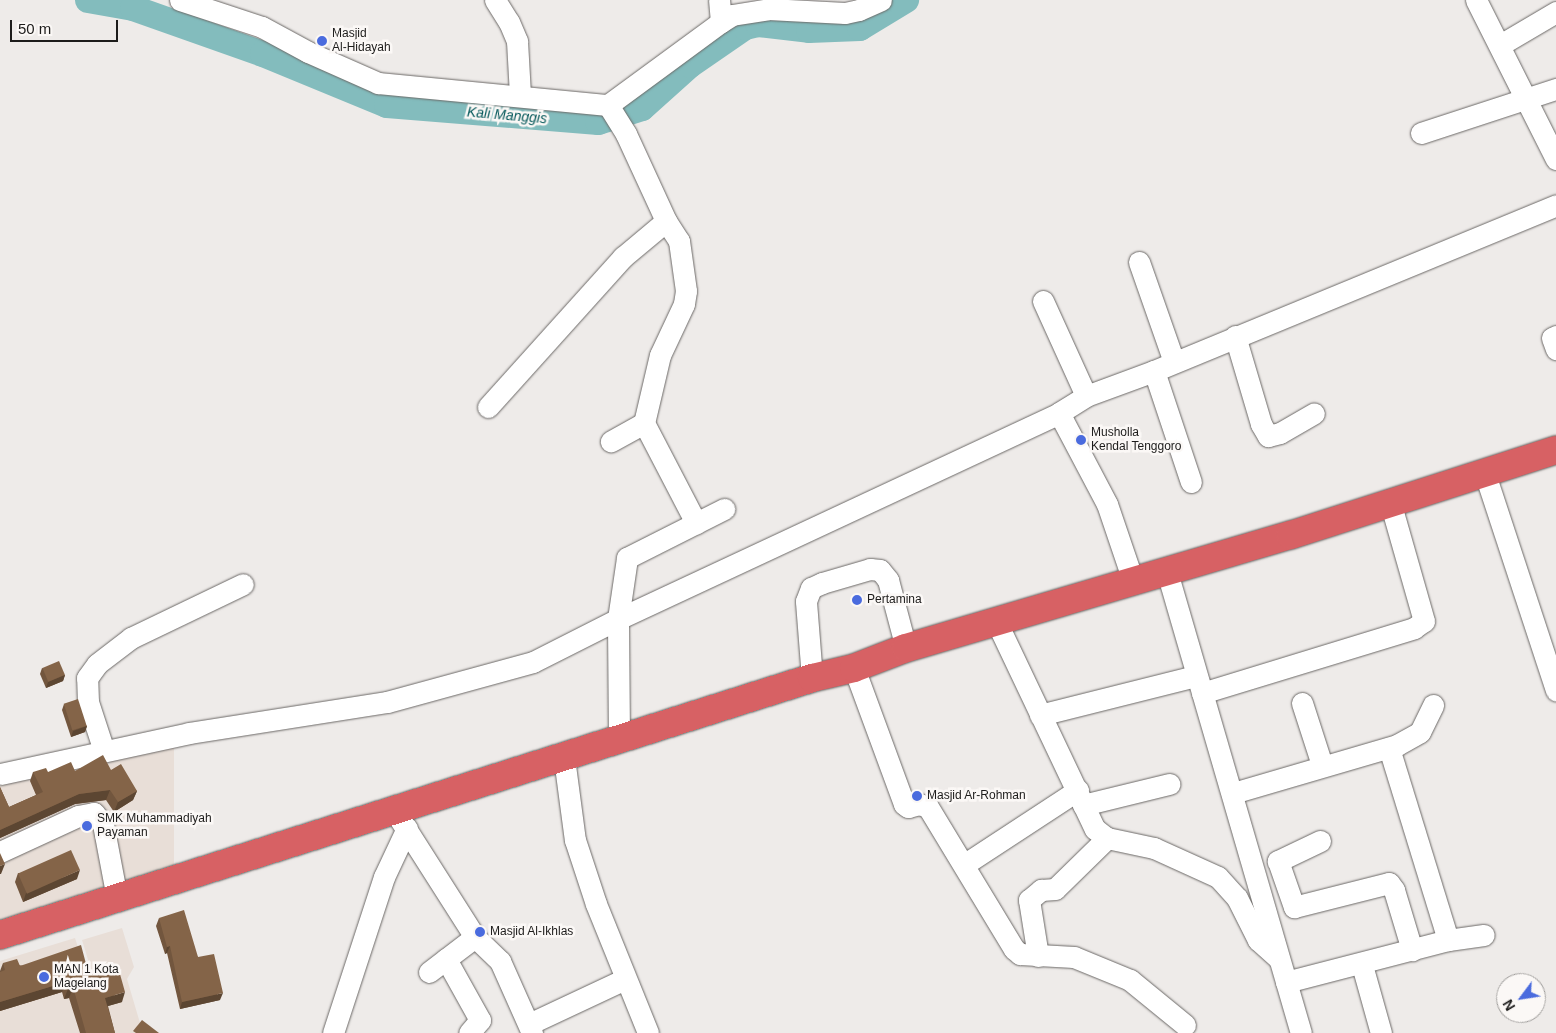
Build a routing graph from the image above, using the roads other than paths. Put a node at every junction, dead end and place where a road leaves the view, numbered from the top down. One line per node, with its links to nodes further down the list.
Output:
1 (494, 0): 10 (street)
2 (719, 0): 7 (street)
3 (881, 0): 7 (street)
4 (1476, 0): 8 (street)
5 (195, 1): 10 (street)
6 (1556, 12): 8 (street)
7 (721, 22): 12 (street)
8 (1500, 45): 11 (street)
9 (1556, 89): 11 (street)
10 (520, 94): 12 (street)
11 (1526, 100): 13 (street); 14 (street)
12 (610, 108): 16 (street)
13 (1421, 133)
14 (1556, 159)
15 (1556, 205): 19 (street)
16 (666, 221): 25 (street); 28 (street)
17 (1139, 262): 22 (street)
18 (1042, 301): 24 (street)
19 (1235, 336): 22 (street); 27 (street)
20 (1556, 336): 21 (street)
21 (1556, 349)
22 (1174, 362): 23 (street)
23 (1154, 372): 24 (street); 32 (street)
24 (1086, 396): 26 (street)
25 (488, 407)
26 (1059, 413): 37 (street); 39 (street)
27 (1314, 413)
28 (644, 423): 29 (street); 35 (street)
29 (611, 441)
30 (1556, 450): 31 (highway)
31 (1484, 471): 33 (highway); 45 (street)
32 (1191, 482)
33 (1390, 502): 36 (highway); 44 (street)
34 (724, 509): 35 (street)
35 (696, 524): 39 (street)
36 (1167, 572): 37 (highway); 44 (street)
37 (1133, 580): 40 (highway)
38 (243, 584): 51 (street)
39 (618, 619): 49 (street); 51 (street)
40 (997, 623): 41 (highway); 48 (street)
41 (906, 648): 42 (highway); 43 (street)
42 (854, 668): 43 (highway); 63 (street)
43 (812, 678): 49 (highway)
44 (1198, 685): 48 (street); 56 (street)
45 (1556, 690)
46 (1302, 703): 53 (street)
47 (1433, 705): 50 (street)
48 (1040, 715): 57 (street)
49 (619, 738): 52 (highway)
50 (1389, 748): 53 (street); 71 (street)
51 (104, 751): 54 (street)
52 (564, 758): 58 (highway); 78 (street)
53 (1322, 765): 56 (street)
54 (0, 774)
55 (1169, 784): 57 (street)
56 (1233, 794): 64 (street)
57 (1081, 798): 59 (street); 63 (street)
58 (400, 819): 65 (highway); 70 (street); 82 (street)
59 (1107, 838): 73 (street); 74 (street)
60 (1320, 841): 62 (street)
61 (0, 852): 65 (street)
62 (1278, 861): 64 (street); 66 (street)
63 (965, 864): 73 (street)
64 (1253, 868): 67 (street)
65 (117, 898): 68 (highway)
66 (1294, 907): 67 (street); 72 (street)
67 (1268, 914): 74 (street)
68 (0, 935)
69 (1484, 935): 71 (street)
70 (475, 937): 75 (street); 81 (street)
71 (1448, 940): 72 (street)
72 (1412, 950): 76 (street)
73 (1038, 956): 80 (street)
74 (1278, 958): 79 (street)
75 (446, 959): 77 (street); 83 (street)
76 (1362, 965): 79 (street); 86 (street)
77 (429, 972)
78 (624, 979): 81 (street); 84 (street)
79 (1286, 982): 85 (street)
80 (1185, 1025)
81 (531, 1029)
82 (332, 1033)
83 (468, 1033)
84 (648, 1033)
85 (1301, 1033)
86 (1381, 1033)

